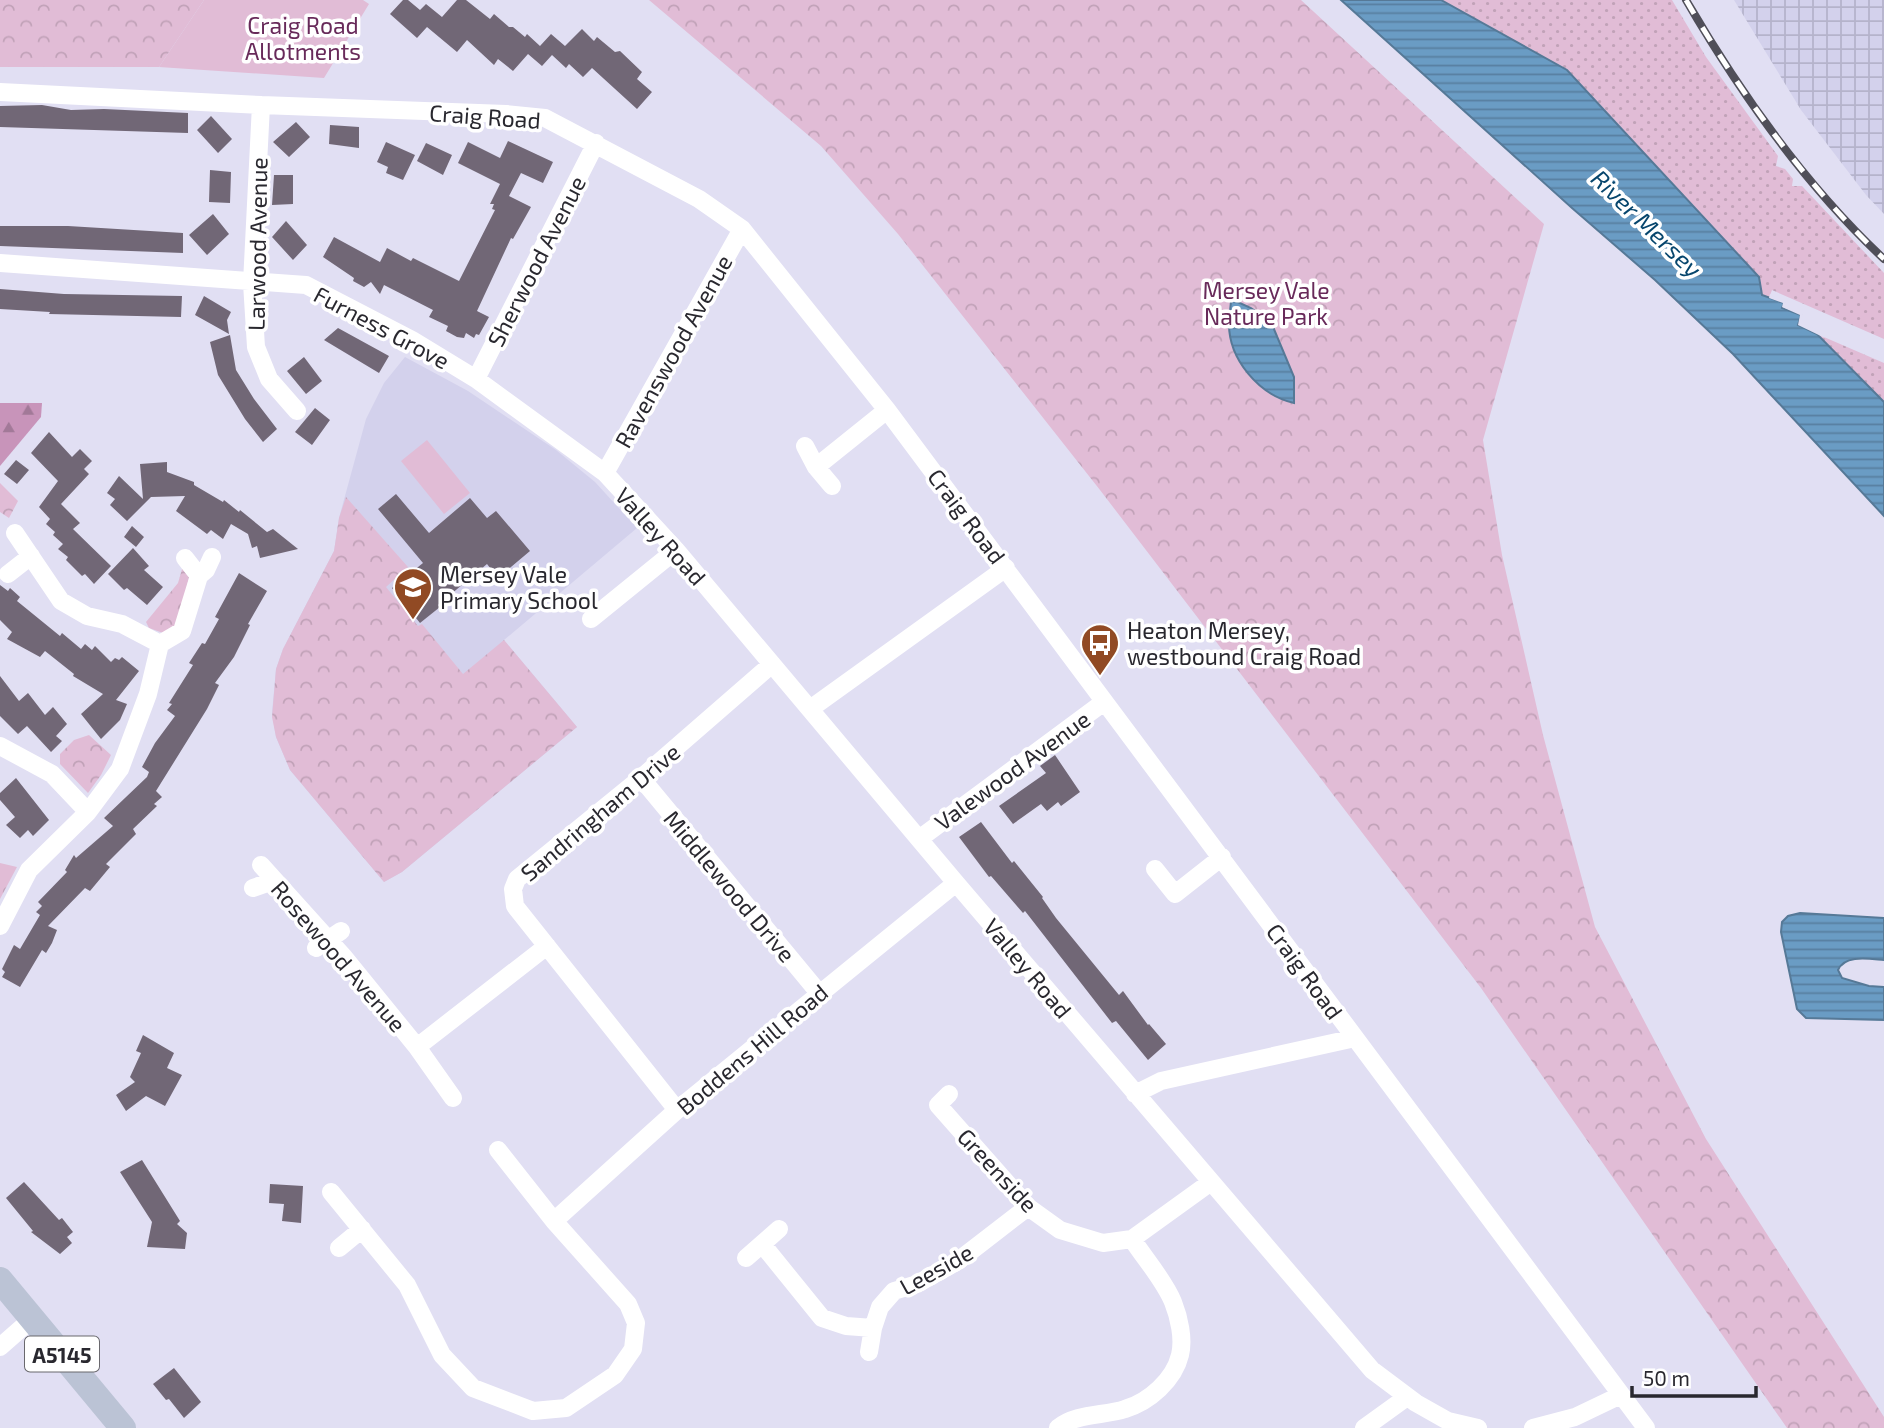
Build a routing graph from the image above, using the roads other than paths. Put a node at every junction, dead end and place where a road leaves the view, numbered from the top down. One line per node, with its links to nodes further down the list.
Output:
1 (0, 92): 2 (street, Craig Road)
2 (261, 105): 3 (street, Craig Road); 6 (street, Larwood Avenue)
3 (596, 144): 4 (street, Craig Road); 7 (street, Sherwood Avenue)
4 (742, 229): 8 (street, Craig Road); 12 (street, Ravenswood Avenue)
5 (0, 263): 6 (street, Furness Grove)
6 (252, 283): 7 (street, Furness Grove); 9 (street, Larwood Avenue)
7 (476, 379): 12 (street, Furness Grove)
8 (887, 410): 11 (street); 19 (street, Craig Road)
9 (297, 411)
10 (805, 446): 11 (street)
11 (816, 467): 13 (street)
12 (605, 473): 15 (street, Valley Road)
13 (832, 486)
14 (15, 533): 16 (street)
15 (676, 550): 22 (street); 24 (street, Valley Road)
16 (31, 556): 20 (street); 23 (street)
17 (212, 557): 21 (street)
18 (184, 558): 21 (street)
19 (1006, 568): 25 (street, Craig Road); 26 (street)
20 (8, 574)
21 (199, 576): 23 (street)
22 (591, 619)
23 (159, 644): 29 (street)
24 (772, 664): 26 (street, Valley Road); 28 (street, Sandringham Drive)
25 (1104, 702): 30 (street, Valewood Avenue); 31 (street, Craig Road)
26 (810, 709): 30 (street, Valley Road)
27 (0, 746): 29 (street)
28 (641, 778): 38 (street, Sandringham Drive); 39 (street, Middlewood Drive)
29 (88, 812): 37 (street)
30 (919, 839): 35 (street, Valley Road)
31 (1222, 857): 33 (street); 40 (street, Craig Road)
32 (261, 865): 34 (street, Rosewood Avenue)
33 (1155, 869)
34 (273, 881): 36 (street); 41 (street, Rosewood Avenue)
35 (956, 883): 39 (street, Boddens Hill Road); 42 (street, Valley Road)
36 (253, 888)
37 (0, 926)
38 (547, 946): 41 (street, Rosewood Avenue); 45 (street, Sandringham Drive)
39 (819, 993): 45 (street, Boddens Hill Road)
40 (1355, 1038): 42 (street); 62 (street, Craig Road)
41 (417, 1046): 43 (street, Rosewood Avenue)
42 (1135, 1094): 47 (street, Valley Road)
43 (452, 1098)
44 (944, 1099): 49 (street, Greenside)
45 (677, 1110): 50 (street, Boddens Hill Road)
46 (498, 1150): 50 (street)
47 (1211, 1182): 53 (street); 63 (street, Valley Road)
48 (331, 1192): 51 (street)
49 (1028, 1207): 53 (street, Greenside); 59 (street, Leeside)
50 (554, 1222): 51 (street)
51 (362, 1229): 55 (street)
52 (779, 1229): 54 (street)
53 (1132, 1239): 65 (street)
54 (762, 1244): 56 (street); 59 (street)
55 (339, 1248)
56 (746, 1258)
57 (0, 1280): 58 (main road, A5145)
58 (33, 1318): 60 (street); 64 (main road, A5145)
59 (873, 1328): 61 (street, Leeside)
60 (0, 1347)
61 (869, 1352)
62 (1621, 1395): 68 (street); 69 (street, Craig Road)
63 (1407, 1397): 66 (street); 67 (street, Valley Road)
64 (123, 1428)
65 (1058, 1428)
66 (1364, 1428)
67 (1478, 1428)
68 (1533, 1428)
69 (1646, 1428)

